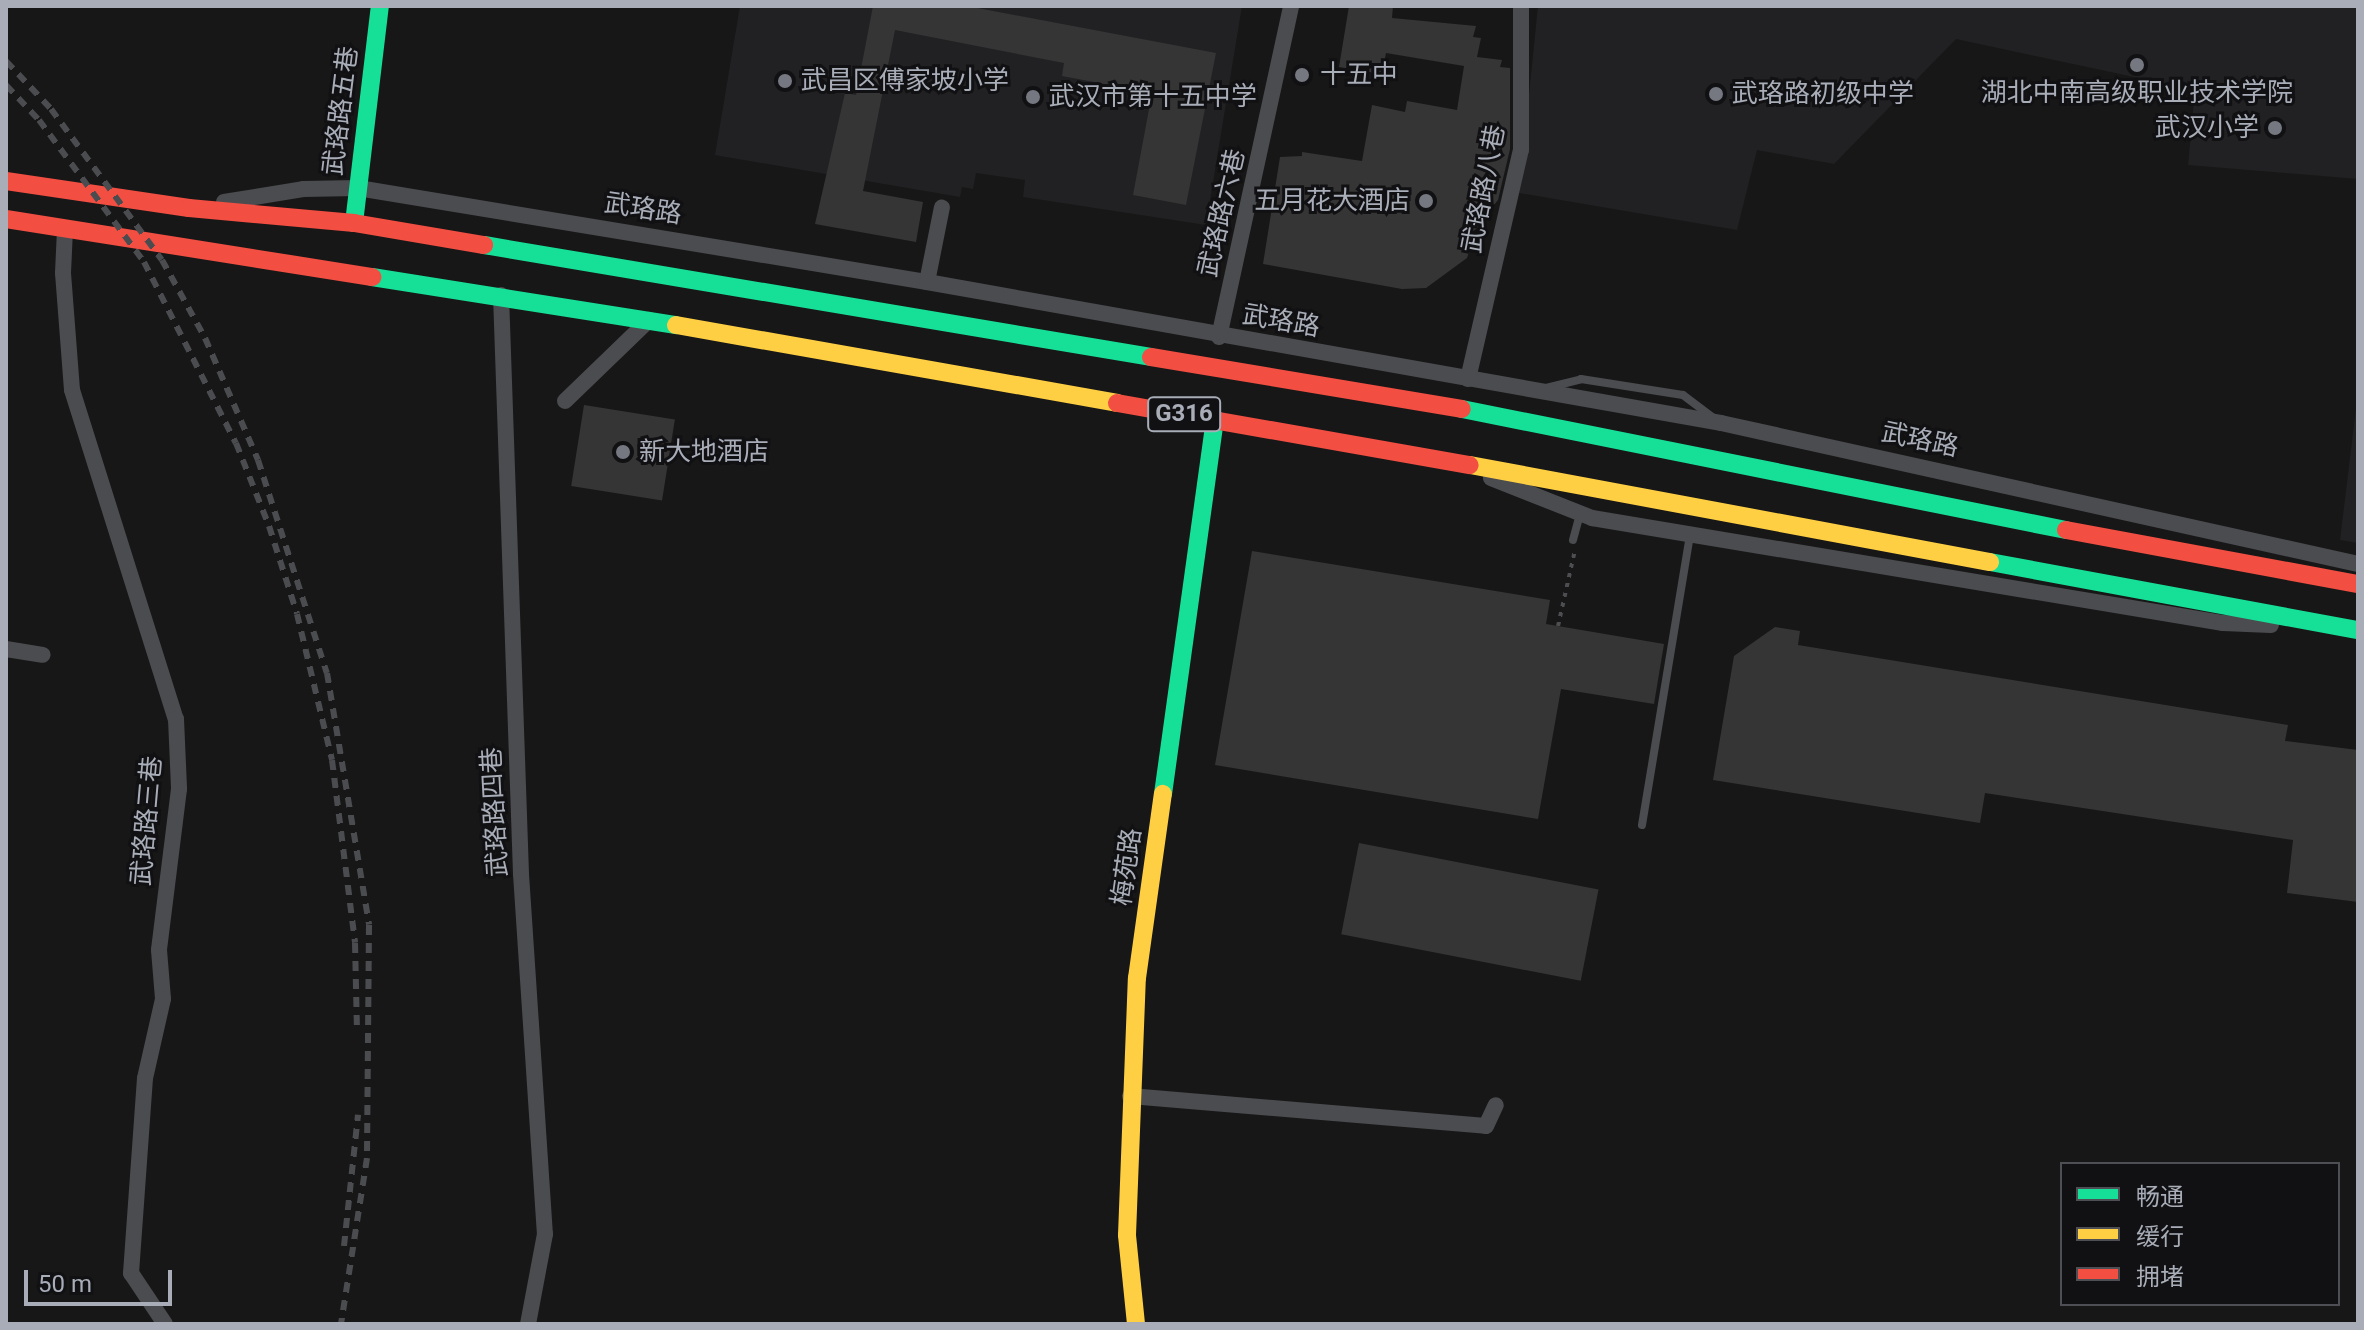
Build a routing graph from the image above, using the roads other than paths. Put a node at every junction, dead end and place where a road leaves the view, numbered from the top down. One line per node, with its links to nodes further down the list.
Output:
1 (380, 6): 5 (main road, 武珞路五巷)
2 (1291, 6): 14 (street, 武珞路六巷)
3 (1521, 6): 15 (street, 武珞路八巷)
4 (6, 181): 7 (main road, 武珞路 / G316)
5 (358, 188): 7 (street, 武珞路); 9 (main road, 武珞路五巷); 11 (street, 武珞路)
6 (942, 207): 11 (street)
7 (189, 208): 9 (main road, 武珞路 / G316)
8 (6, 219): 10 (main road, G316)
9 (354, 223): 23 (main road, 武珞路 / G316)
10 (65, 229): 12 (main road, G316); 31 (street, 武珞路三巷)
11 (927, 282): 14 (street, 武珞路)
12 (501, 295): 13 (main road, G316); 32 (street, 武珞路四巷)
13 (649, 320): 16 (street); 17 (main road, G316)
14 (1219, 337): 15 (street, 武珞路)
15 (1468, 379): 22 (street, 武珞路)
16 (565, 401)
17 (1215, 419): 18 (main road, G316); 29 (main road, 梅苑路)
18 (1457, 463): 19 (street); 24 (main road, G316)
19 (1580, 514): 20 (street); 21 (lane)
20 (1690, 534): 24 (street); 28 (lane)
21 (1576, 540)
22 (2358, 564)
23 (2358, 584)
24 (2336, 627): 25 (main road, G316)
25 (2358, 630)
26 (6, 649): 27 (street)
27 (43, 655)
28 (1642, 825)
29 (1130, 1096): 30 (street); 33 (main road, 梅苑路)
30 (1496, 1105)
31 (165, 1324)
32 (528, 1324)
33 (1136, 1324)

